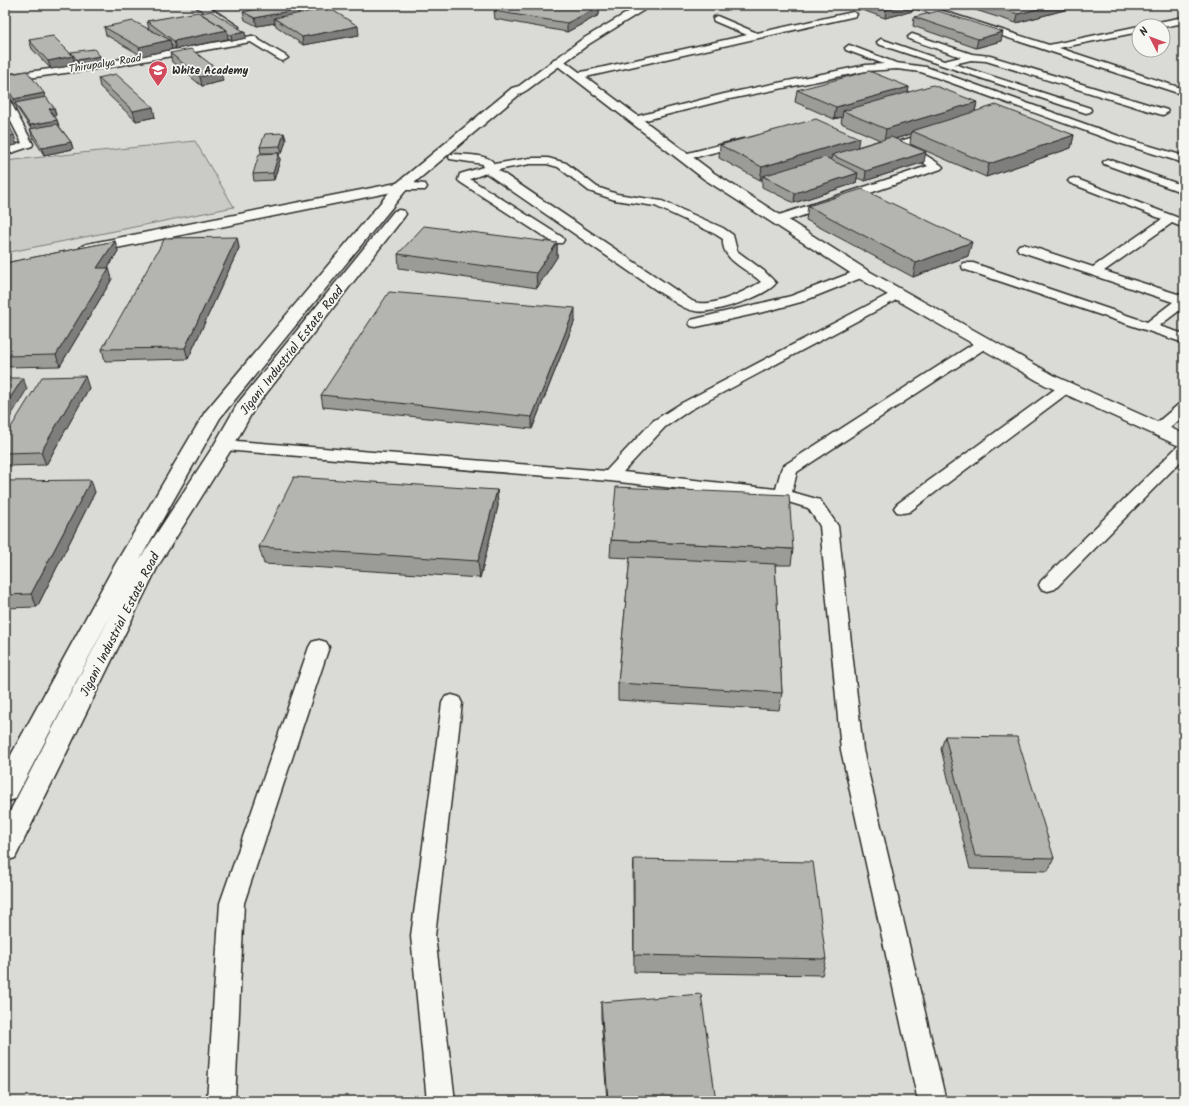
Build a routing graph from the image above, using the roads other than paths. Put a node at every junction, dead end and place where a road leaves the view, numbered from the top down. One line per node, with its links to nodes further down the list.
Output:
1 (198, 5): 11 (main road)
2 (647, 5): 17 (main road, Jigani Industrial Estate Road)
3 (916, 5): 14 (street)
4 (853, 14): 9 (street)
5 (717, 19): 9 (street)
6 (1184, 20): 7 (street)
7 (1171, 23)
8 (1131, 31): 14 (street)
9 (756, 36): 21 (street)
10 (912, 37): 15 (street)
11 (252, 39): 16 (street); 22 (main road, Thirupalya Road)
12 (881, 42): 18 (street)
13 (849, 48): 19 (street)
14 (1047, 48): 24 (street)
15 (971, 57): 18 (street); 27 (street)
16 (283, 58)
17 (558, 61): 21 (main road); 23 (main road, Jigani Industrial Estate Road)
18 (944, 64): 20 (street); 26 (street)
19 (897, 66): 20 (street); 28 (street)
20 (923, 69): 34 (street)
21 (577, 76): 28 (main road)
22 (5, 78)
23 (523, 88): 32 (main road, Jigani Industrial Estate Road); 38 (main road, Jigani Industrial Estate Road)
24 (1184, 92)
25 (5, 101): 31 (street)
26 (1086, 110)
27 (1163, 112)
28 (634, 120): 33 (main road)
29 (945, 131): 41 (street)
30 (750, 140): 33 (street)
31 (5, 152)
32 (454, 157): 36 (street); 38 (main road, Jigani Industrial Estate Road)
33 (684, 157): 41 (main road)
34 (1184, 160)
35 (1108, 162): 39 (street)
36 (488, 169): 36 (street); 43 (street)
37 (1074, 181): 40 (street)
38 (411, 187): 45 (main road); 59 (main road, Jigani Industrial Estate Road); 67 (main road, Jigani Industrial Estate Road)
39 (1184, 190)
40 (1170, 219): 42 (street); 47 (street)
41 (777, 220): 48 (main road)
42 (1184, 224)
43 (558, 240)
44 (1023, 248): 47 (street)
45 (75, 252)
46 (968, 266): 52 (street)
47 (1094, 272): 50 (street)
48 (861, 274): 49 (main road); 51 (street)
49 (896, 294): 54 (main road); 61 (street)
50 (1183, 300): 52 (street)
51 (696, 322)
52 (1150, 326): 53 (street)
53 (1184, 339)
54 (984, 343): 55 (main road); 62 (street)
55 (1067, 388): 57 (main road); 63 (street)
56 (1184, 407): 57 (street)
57 (1159, 429): 58 (main road)
58 (1184, 440)
59 (224, 445): 61 (street); 68 (main road, Jigani Industrial Estate Road)
60 (1184, 449): 64 (street)
61 (610, 476): 62 (street)
62 (783, 494): 71 (street)
63 (903, 508)
64 (1048, 585)
65 (319, 647): 69 (street)
66 (452, 702): 70 (street)
67 (5, 790)
68 (5, 849)
69 (221, 1101)
70 (441, 1101)
71 (932, 1101)

